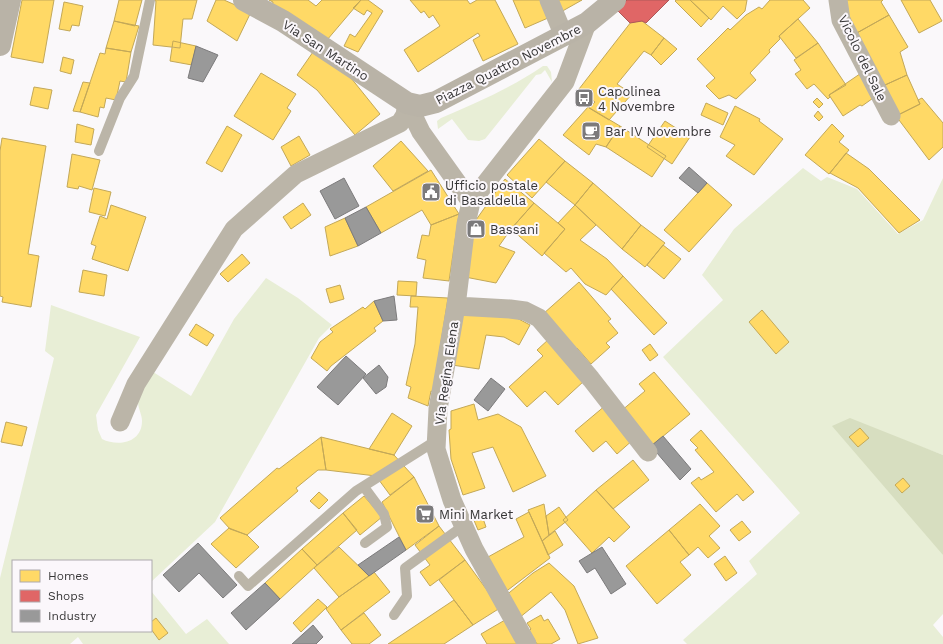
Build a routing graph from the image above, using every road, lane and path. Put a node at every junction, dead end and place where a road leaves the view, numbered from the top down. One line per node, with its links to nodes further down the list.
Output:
1 (10, 0): 9 (main road)
2 (150, 0): 12 (lane)
3 (244, 0): 10 (main road, Via San Martino)
4 (549, 0): 8 (street)
5 (615, 0): 7 (main road)
6 (838, 0): 11 (street, Vicolo del Sale)
7 (587, 24): 8 (main road, Piazza Quattro Novembre); 13 (street, Piazza Quattro Novembre)
8 (564, 36): 10 (main road, Piazza Quattro Novembre)
9 (0, 45)
10 (407, 103): 13 (street); 15 (street)
11 (891, 116)
12 (99, 151)
13 (471, 202): 14 (street, Via Regina Elena)
14 (456, 306): 16 (street, Via Regina Elena); 17 (street)
15 (120, 422)
16 (437, 440): 18 (lane); 19 (street, Via Regina Elena)
17 (648, 452)
18 (364, 486): 20 (lane); 21 (lane)
19 (463, 526): 22 (lane); 23 (street, Via Regina Elena)
20 (365, 544)
21 (240, 576)
22 (394, 615)
23 (527, 644)

